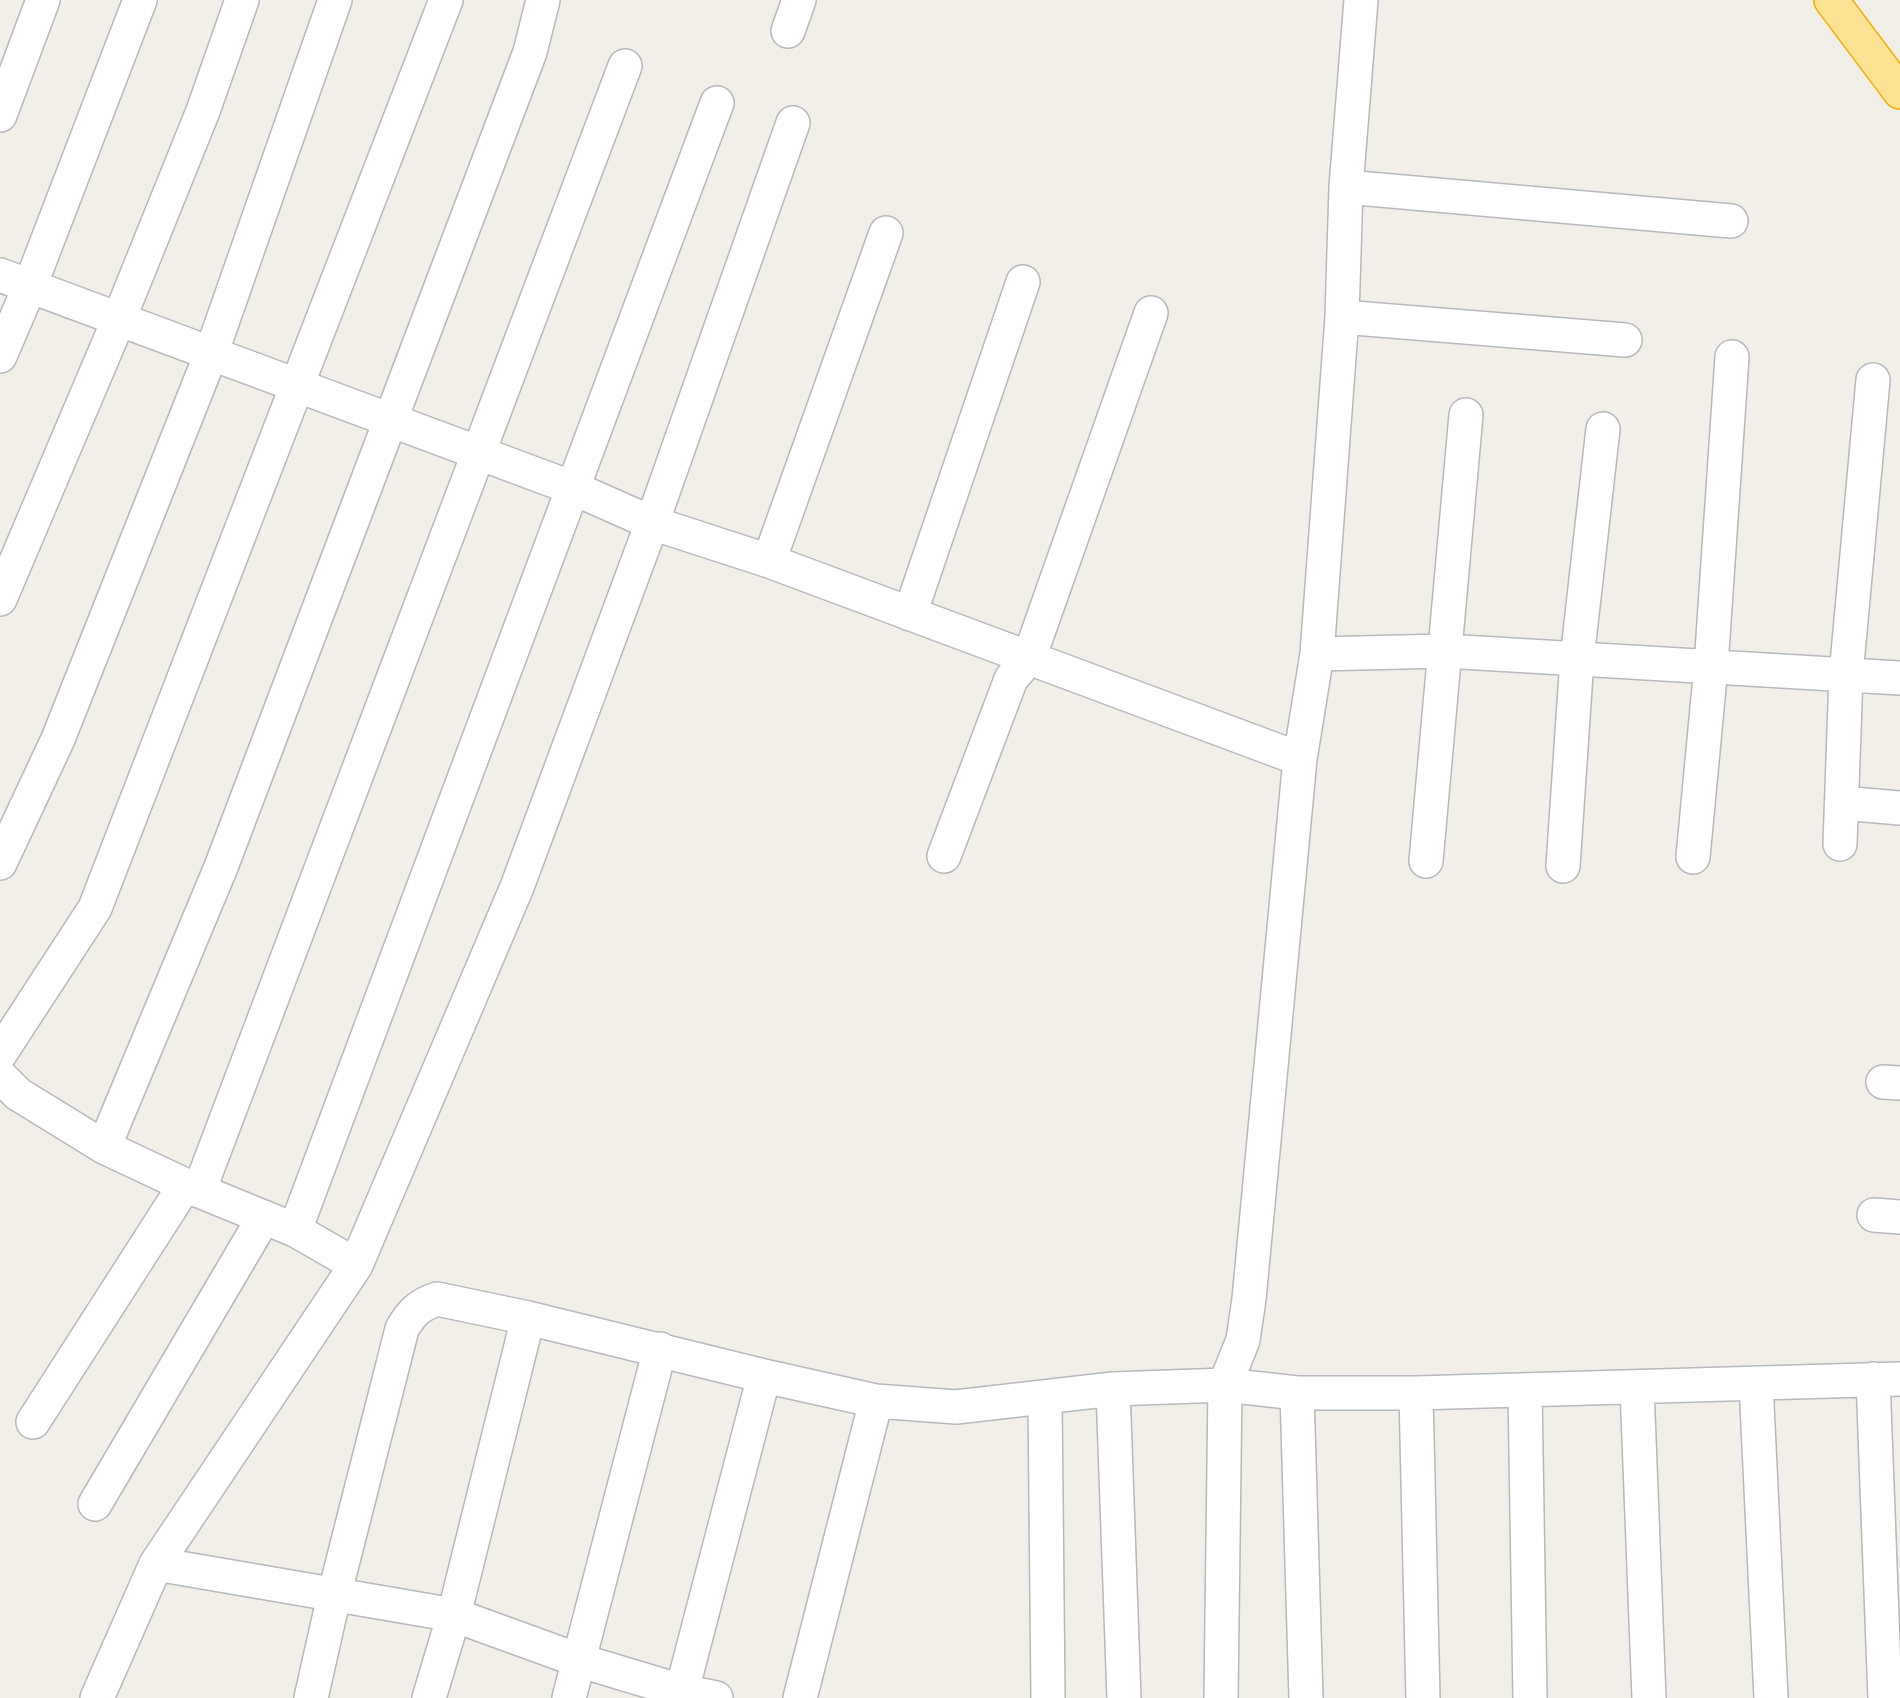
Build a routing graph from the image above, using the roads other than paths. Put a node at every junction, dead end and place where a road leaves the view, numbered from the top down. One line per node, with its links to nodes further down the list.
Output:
1 (43, 0): 14 (street)
2 (140, 0): 19 (street)
3 (242, 0): 23 (street)
4 (335, 0): 25 (street)
5 (446, 0): 29 (street)
6 (543, 0): 31 (street)
7 (799, 0): 10 (street)
8 (1360, 0): 16 (street)
9 (1831, 0): 12 (highway)
10 (788, 31)
11 (625, 66): 33 (street)
12 (1900, 92)
13 (717, 103): 34 (street)
14 (0, 115)
15 (793, 123): 35 (street)
16 (1346, 188): 17 (street); 22 (street)
17 (1731, 220)
18 (886, 233): 36 (street)
19 (15, 281): 23 (street); 26 (street)
20 (1023, 282): 38 (street)
21 (1151, 313): 41 (street)
22 (1342, 317): 24 (street); 40 (street)
23 (119, 320): 25 (street); 37 (street)
24 (1625, 340)
25 (211, 354): 29 (street); 53 (street)
26 (0, 356)
27 (1732, 357): 43 (street)
28 (1873, 380): 44 (street)
29 (296, 387): 31 (street); 55 (street)
30 (1466, 415): 39 (street)
31 (391, 421): 33 (street); 57 (street)
32 (1603, 429): 42 (street)
33 (479, 453): 34 (street); 58 (street)
34 (573, 488): 35 (street); 60 (street)
35 (652, 523): 36 (street); 61 (street)
36 (769, 561): 38 (street)
37 (0, 599)
38 (910, 614): 41 (street)
39 (1445, 651): 40 (street); 42 (street); 52 (street)
40 (1317, 654): 46 (street)
41 (1029, 658): 46 (street); 50 (street)
42 (1577, 659): 43 (street); 54 (street)
43 (1711, 666): 44 (street); 51 (street)
44 (1846, 675): 45 (street); 47 (street)
45 (1900, 678)
46 (1300, 759): 67 (street)
47 (1842, 803): 48 (street); 49 (street)
48 (1900, 808)
49 (1840, 844)
50 (944, 856)
51 (1693, 857)
52 (1426, 861)
53 (0, 864)
54 (1563, 866)
55 (0, 1054)
56 (0, 1076): 57 (street)
57 (104, 1147): 58 (street)
58 (192, 1188): 59 (street); 75 (street)
59 (264, 1217): 60 (street); 76 (street)
60 (295, 1230): 61 (street)
61 (356, 1265): 77 (street)
62 (528, 1318): 63 (street); 78 (street); 79 (street)
63 (660, 1349): 64 (street); 80 (street)
64 (764, 1376): 74 (street); 81 (street)
65 (1887, 1379): 66 (street); 96 (street)
66 (1756, 1383): 68 (street); 95 (street)
67 (1225, 1385): 69 (street); 71 (street); 90 (street)
68 (1637, 1386): 70 (street); 94 (street)
69 (1113, 1389): 73 (street); 89 (street)
70 (1525, 1390): 72 (street); 93 (street)
71 (1297, 1393): 72 (street); 91 (street)
72 (1416, 1393): 92 (street)
73 (1045, 1397): 74 (street); 88 (street)
74 (876, 1401): 87 (street)
75 (33, 1422)
76 (95, 1504)
77 (156, 1564): 78 (street); 82 (street)
78 (334, 1596): 79 (street); 83 (street)
79 (454, 1615): 80 (street); 84 (street)
80 (578, 1660): 81 (street); 85 (street)
81 (680, 1694): 86 (street)
82 (96, 1698)
83 (311, 1698)
84 (429, 1698)
85 (569, 1698)
86 (716, 1698)
87 (800, 1698)
88 (1048, 1698)
89 (1124, 1698)
90 (1221, 1698)
91 (1306, 1698)
92 (1423, 1698)
93 (1530, 1698)
94 (1649, 1698)
95 (1772, 1698)
96 (1885, 1698)

